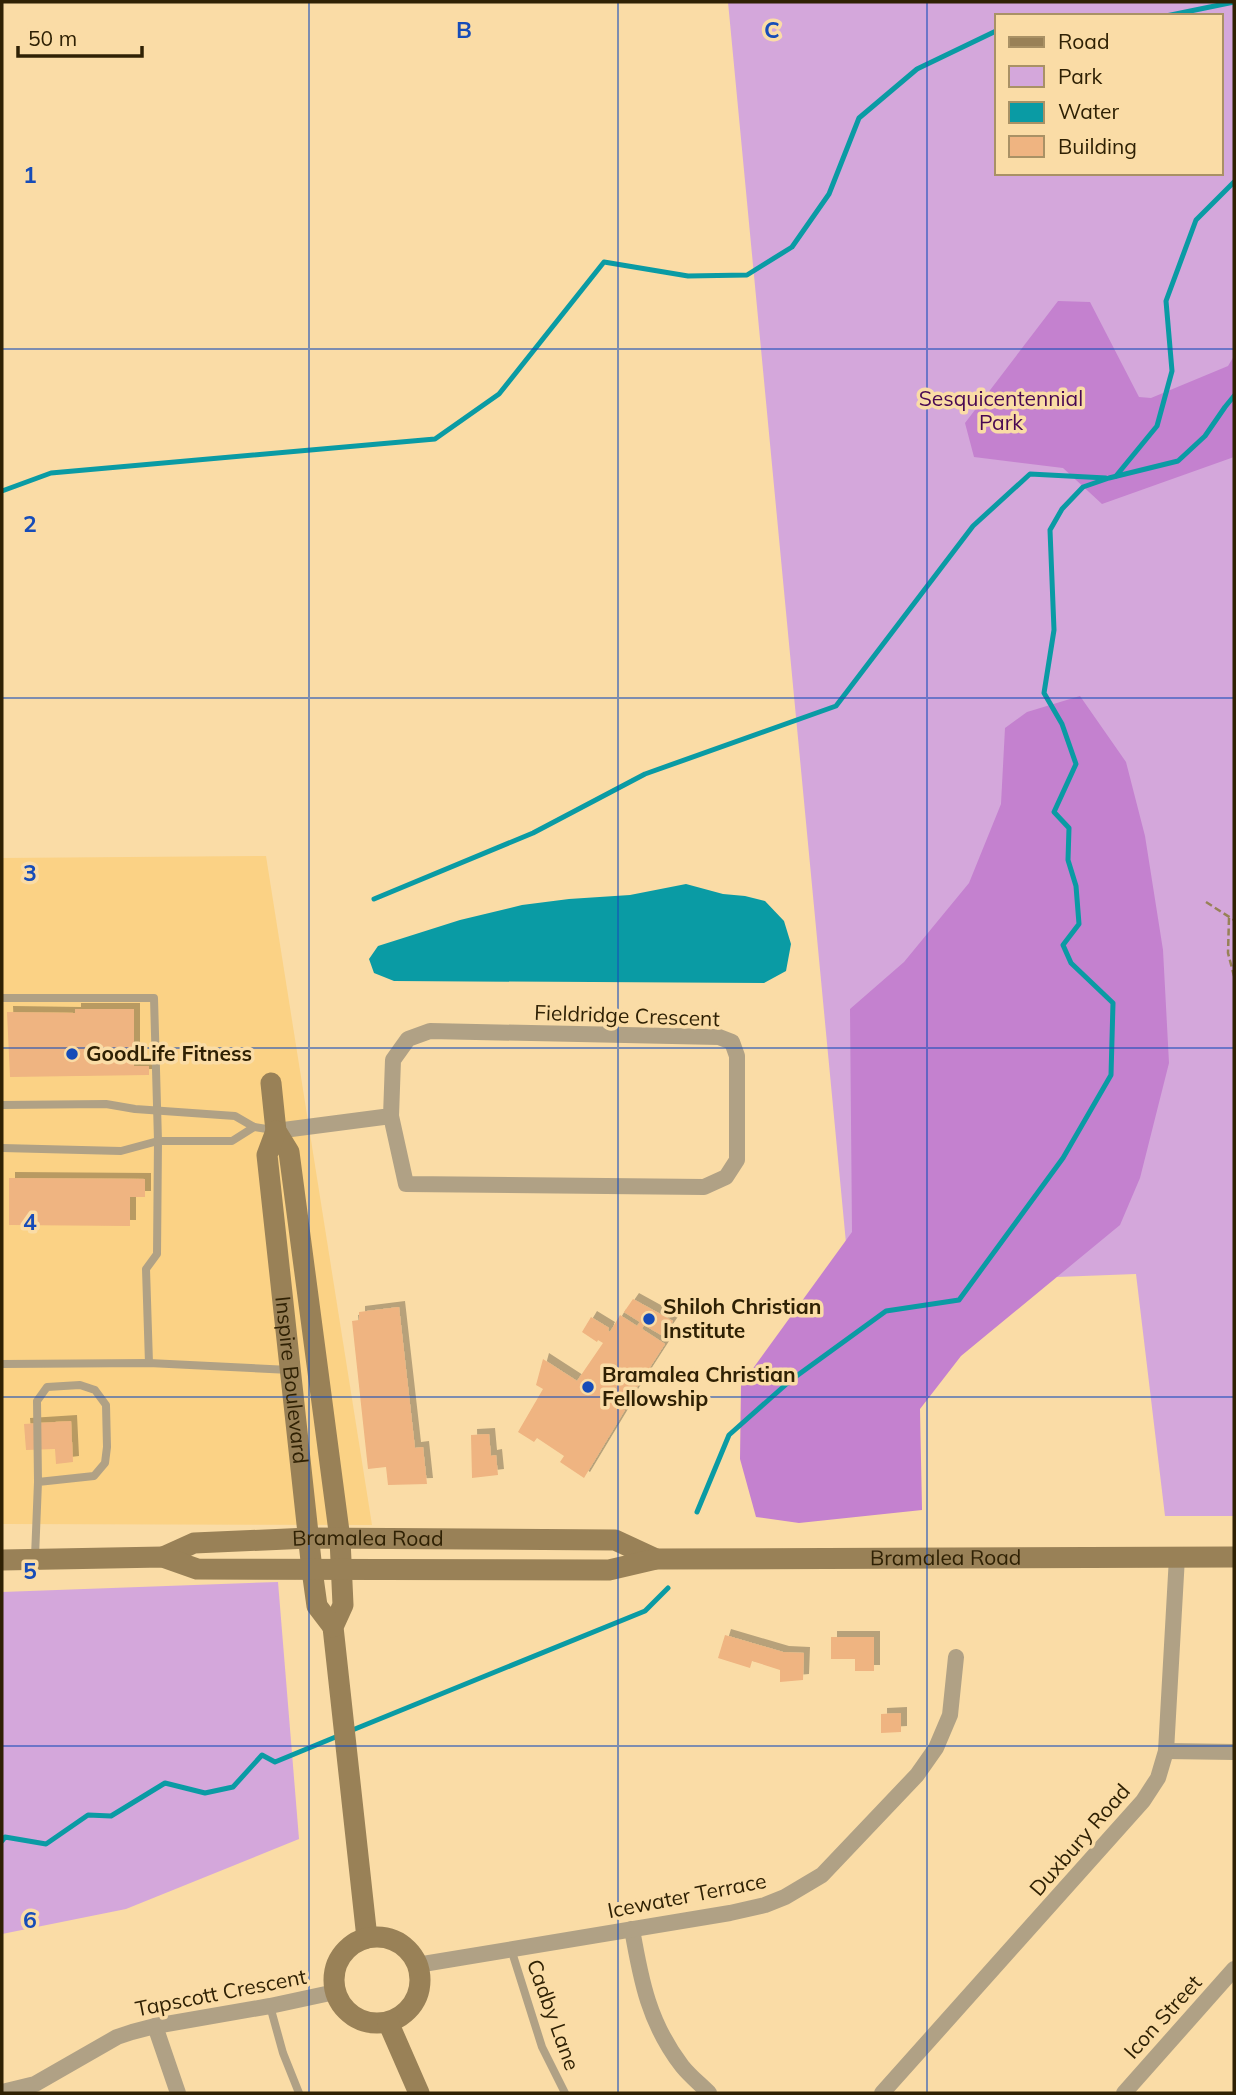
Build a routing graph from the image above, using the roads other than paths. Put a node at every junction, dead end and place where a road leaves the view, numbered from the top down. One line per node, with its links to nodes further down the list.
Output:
1 (2, 998): 4 (lane)
2 (271, 1083): 7 (main road, Inspire Boulevard)
3 (2, 1105): 4 (lane)
4 (158, 1111): 6 (lane); 8 (lane)
5 (391, 1116): 5 (street, Fieldridge Crescent); 7 (street)
6 (254, 1127): 7 (lane); 8 (lane)
7 (276, 1131): 12 (main road, Inspire Boulevard); 15 (main road, Inspire Boulevard)
8 (158, 1141): 9 (lane); 10 (lane)
9 (2, 1147)
10 (149, 1363): 11 (lane); 12 (lane)
11 (2, 1364)
12 (290, 1370): 14 (main road, Inspire Boulevard)
13 (38, 1482): 13 (lane); 19 (lane)
14 (309, 1538): 15 (main road, Bramalea Road); 16 (main road, Bramalea Road); 22 (main road, Inspire Boulevard)
15 (340, 1539): 20 (main road, Bramalea Road); 23 (main road, Inspire Boulevard)
16 (163, 1557): 19 (main road, Bramalea Road); 22 (main road, Bramalea Road)
17 (1177, 1557): 18 (main road, Bramalea Road); 20 (main road, Bramalea Road); 26 (street, Duxbury Road)
18 (1234, 1557)
19 (34, 1559): 21 (main road, Bramalea Road)
20 (656, 1559): 23 (main road, Bramalea Road)
21 (2, 1560)
22 (312, 1570): 23 (main road, Bramalea Road); 24 (main road, Inspire Boulevard)
23 (342, 1570): 24 (main road, Inspire Boulevard)
24 (333, 1627): 29 (main road, Inspire Boulevard)
25 (956, 1657): 28 (street, Icewater Terrace)
26 (1166, 1751): 27 (street); 43 (street, Duxbury Road)
27 (1234, 1752)
28 (632, 1929): 30 (street, Icewater Terrace); 42 (street)
29 (367, 1938): 31 (main road); 33 (main road)
30 (511, 1948): 31 (street, Icewater Terrace); 41 (lane, Cadby Lane)
31 (418, 1965): 35 (main road)
32 (1234, 1969): 44 (street, Icon Street)
33 (335, 1992): 34 (street, Tapscott Crescent); 35 (main road)
34 (270, 2006): 36 (street, Tapscott Crescent); 39 (lane)
35 (388, 2022): 40 (main road)
36 (155, 2026): 37 (street, Tapscott Crescent); 38 (street)
37 (2, 2092)
38 (178, 2093)
39 (299, 2093)
40 (419, 2093)
41 (565, 2093)
42 (709, 2093)
43 (882, 2093)
44 (1124, 2093)

